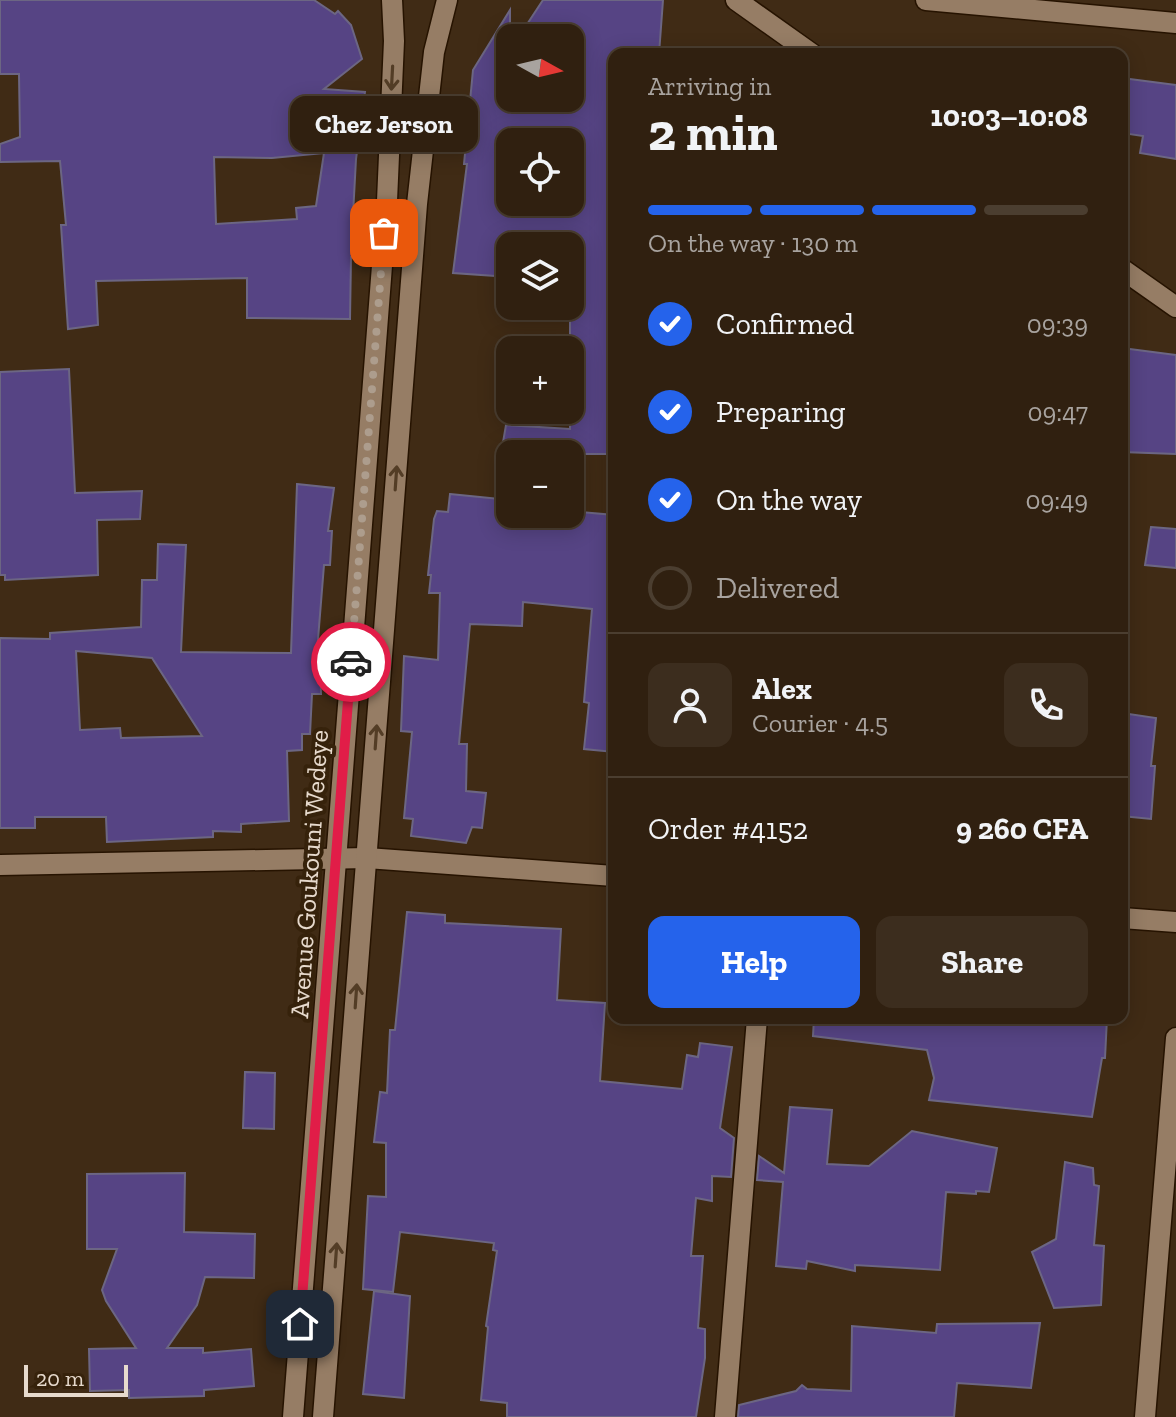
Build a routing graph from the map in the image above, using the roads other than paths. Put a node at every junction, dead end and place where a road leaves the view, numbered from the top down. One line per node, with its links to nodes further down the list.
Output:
1 (392, 0): 10 (street, Avenue Goukouni Wedeye, one-way to 10)
2 (447, 0): 9 (street, one-way to 2)
3 (736, 0): 6 (street)
4 (926, 0): 5 (street)
5 (1176, 23)
6 (804, 48)
7 (1128, 273): 8 (street)
8 (1176, 307)
9 (367, 858): 10 (street); 12 (street); 18 (street, one-way to 9)
10 (336, 859): 11 (street); 17 (street, Avenue Goukouni Wedeye)
11 (0, 865)
12 (608, 876)
13 (1128, 918): 14 (street)
14 (1176, 922)
15 (757, 1024): 19 (street)
16 (1176, 1038): 20 (street)
17 (293, 1417)
18 (323, 1417)
19 (725, 1417)
20 (1145, 1417)

